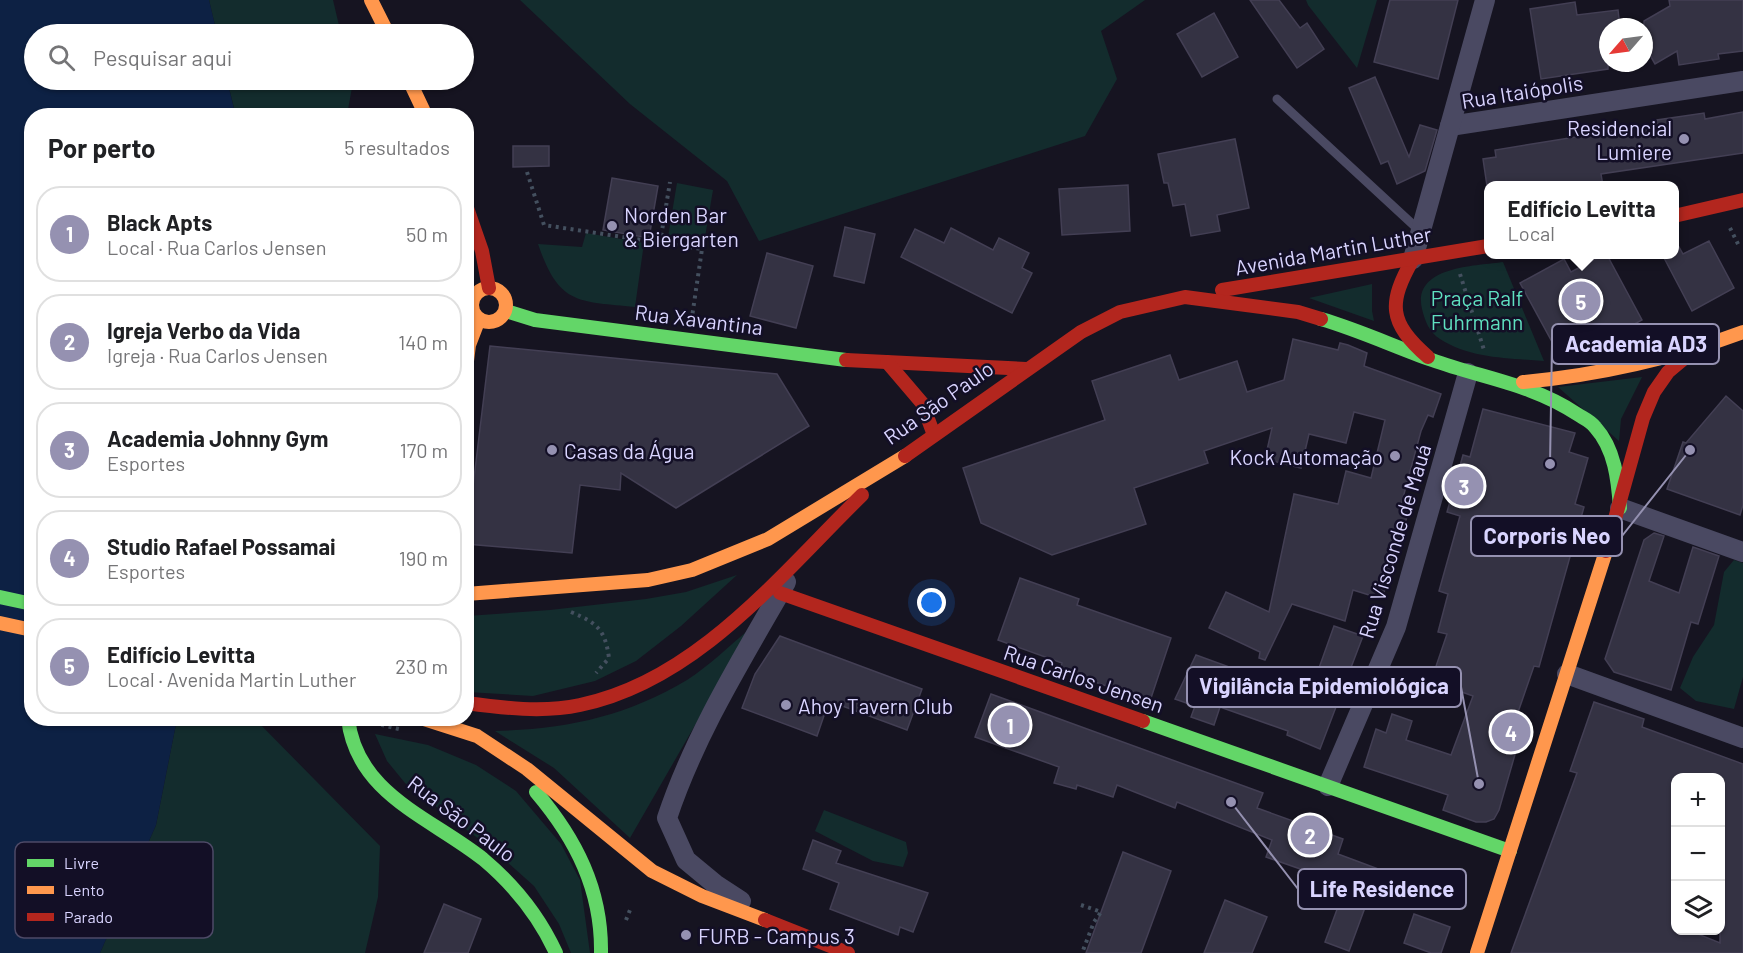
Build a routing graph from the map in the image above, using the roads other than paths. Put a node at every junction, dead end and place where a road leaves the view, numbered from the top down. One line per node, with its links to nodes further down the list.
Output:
1 (371, 0): 3 (main road)
2 (1485, 0): 8 (street)
3 (383, 24)
4 (1743, 81): 8 (street, Rua Itaiópolis)
5 (414, 90): 7 (main road)
6 (1277, 99): 12 (lane)
7 (422, 108)
8 (1450, 126): 12 (street)
9 (1743, 200): 10 (main road)
10 (1679, 215)
11 (474, 228): 15 (main road)
12 (1421, 232): 14 (street)
13 (1484, 247): 14 (main road, Avenida Martin Luther)
14 (1413, 259): 16 (main road, Avenida Martin Luther); 25 (main road, Rua São Paulo)
15 (489, 288): 17 (main road); 18 (main road)
16 (1185, 297): 25 (main road, Rua São Paulo); 26 (main road, Rua São Paulo)
17 (474, 299)
18 (506, 311): 20 (main road); 24 (main road, Rua Xavantina)
19 (474, 314): 20 (main road)
20 (479, 319): 21 (main road)
21 (474, 332)
22 (1743, 332): 23 (main road, Rua São Paulo)
23 (1693, 351): 28 (main road, Rua São Paulo); 31 (main road, Rua São Paulo)
24 (887, 362): 26 (main road, Rua Xavantina); 29 (main road)
25 (1434, 362): 27 (main road, Rua São Paulo)
26 (1026, 369): 29 (main road, Rua São Paulo)
27 (1468, 373): 28 (main road, Rua São Paulo); 46 (street, Rua Visconde de Mauá)
28 (1514, 383): 31 (main road, Rua São Paulo)
29 (934, 435): 30 (main road, Rua São Paulo)
30 (902, 458): 33 (main road); 35 (main road, Rua São Paulo)
31 (1620, 508): 32 (street); 40 (main road)
32 (1743, 552)
33 (801, 557): 34 (street); 41 (main road)
34 (780, 593): 46 (main road, Rua Carlos Jensen); 48 (street)
35 (474, 594)
36 (0, 597): 37 (main road)
37 (24, 602)
38 (0, 623): 39 (main road)
39 (24, 628)
40 (1567, 674): 45 (street); 47 (main road)
41 (474, 704)
42 (348, 726): 49 (main road, Rua São Paulo)
43 (446, 726): 44 (main road)
44 (477, 736): 48 (main road); 50 (main road)
45 (1743, 738)
46 (1328, 786): 47 (main road, Rua Carlos Jensen)
47 (1510, 851): 52 (main road)
48 (783, 928): 51 (main road)
49 (556, 953)
50 (601, 953)
51 (848, 953)
52 (1477, 953)

